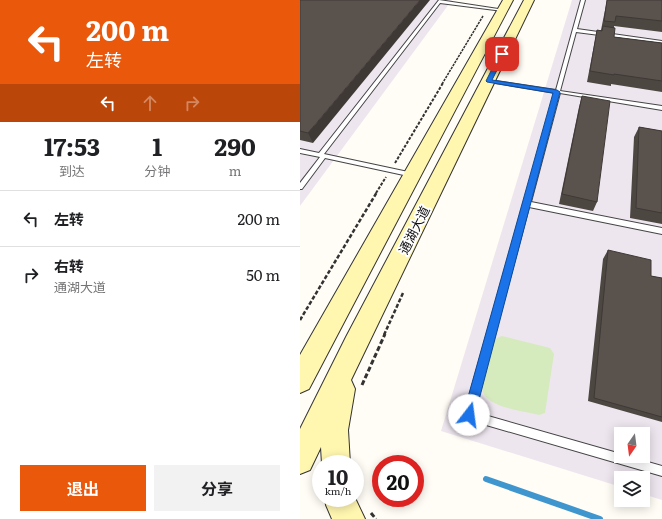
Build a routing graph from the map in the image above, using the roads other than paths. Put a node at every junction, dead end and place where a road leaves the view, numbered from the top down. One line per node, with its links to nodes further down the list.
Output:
1 (529, 0): 7 (main road, 通湖大道)
2 (583, 0): 5 (lane)
3 (440, 1): 4 (lane); 11 (lane)
4 (500, 6): 12 (main road, 通湖大道)
5 (574, 30): 6 (lane); 8 (lane)
6 (662, 42)
7 (489, 81): 8 (lane); 17 (main road, 通湖大道)
8 (557, 92): 9 (lane); 14 (lane)
9 (662, 108)
10 (300, 151): 11 (lane)
11 (322, 155): 12 (lane); 13 (lane)
12 (413, 175): 16 (main road, 通湖大道)
13 (300, 187)
14 (526, 204): 15 (lane); 22 (lane)
15 (662, 231)
16 (321, 342): 18 (main road); 19 (main road, 通湖大道)
17 (349, 359): 20 (main road); 21 (main road, 通湖大道)
18 (300, 364)
19 (300, 380)
20 (335, 455)
21 (300, 460)
22 (662, 471)
23 (342, 507): 24 (main road)
24 (349, 519)

